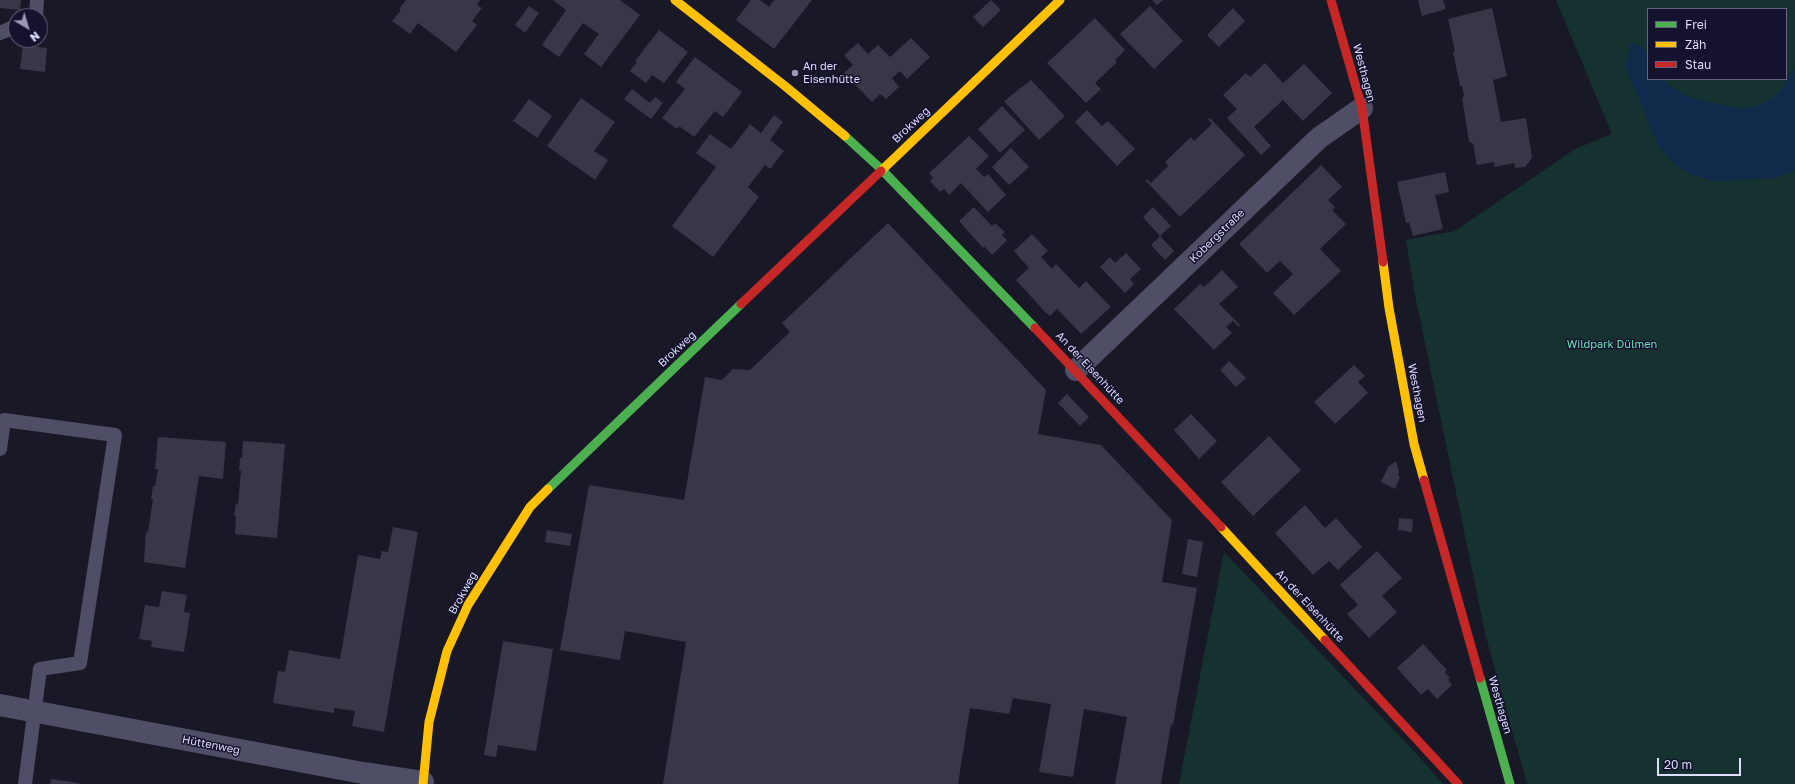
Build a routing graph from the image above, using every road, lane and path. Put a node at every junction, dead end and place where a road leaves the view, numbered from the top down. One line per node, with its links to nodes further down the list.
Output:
1 (675, 0): 5 (street, An der Eisenhütte)
2 (1060, 0): 5 (street, Brokweg)
3 (1331, 0): 4 (street, Westhagen)
4 (1362, 108): 6 (street, Kobergstraße); 14 (street, Westhagen)
5 (881, 169): 6 (street, An der Eisenhütte); 11 (street, Brokweg)
6 (1076, 370): 13 (street, An der Eisenhütte)
7 (0, 449): 9 (lane)
8 (0, 705): 9 (street, Hüttenweg)
9 (36, 711): 10 (street, Hüttenweg); 12 (lane)
10 (362, 779): 11 (street, Hüttenweg)
11 (426, 783)
12 (24, 784)
13 (1458, 784)
14 (1510, 784)

